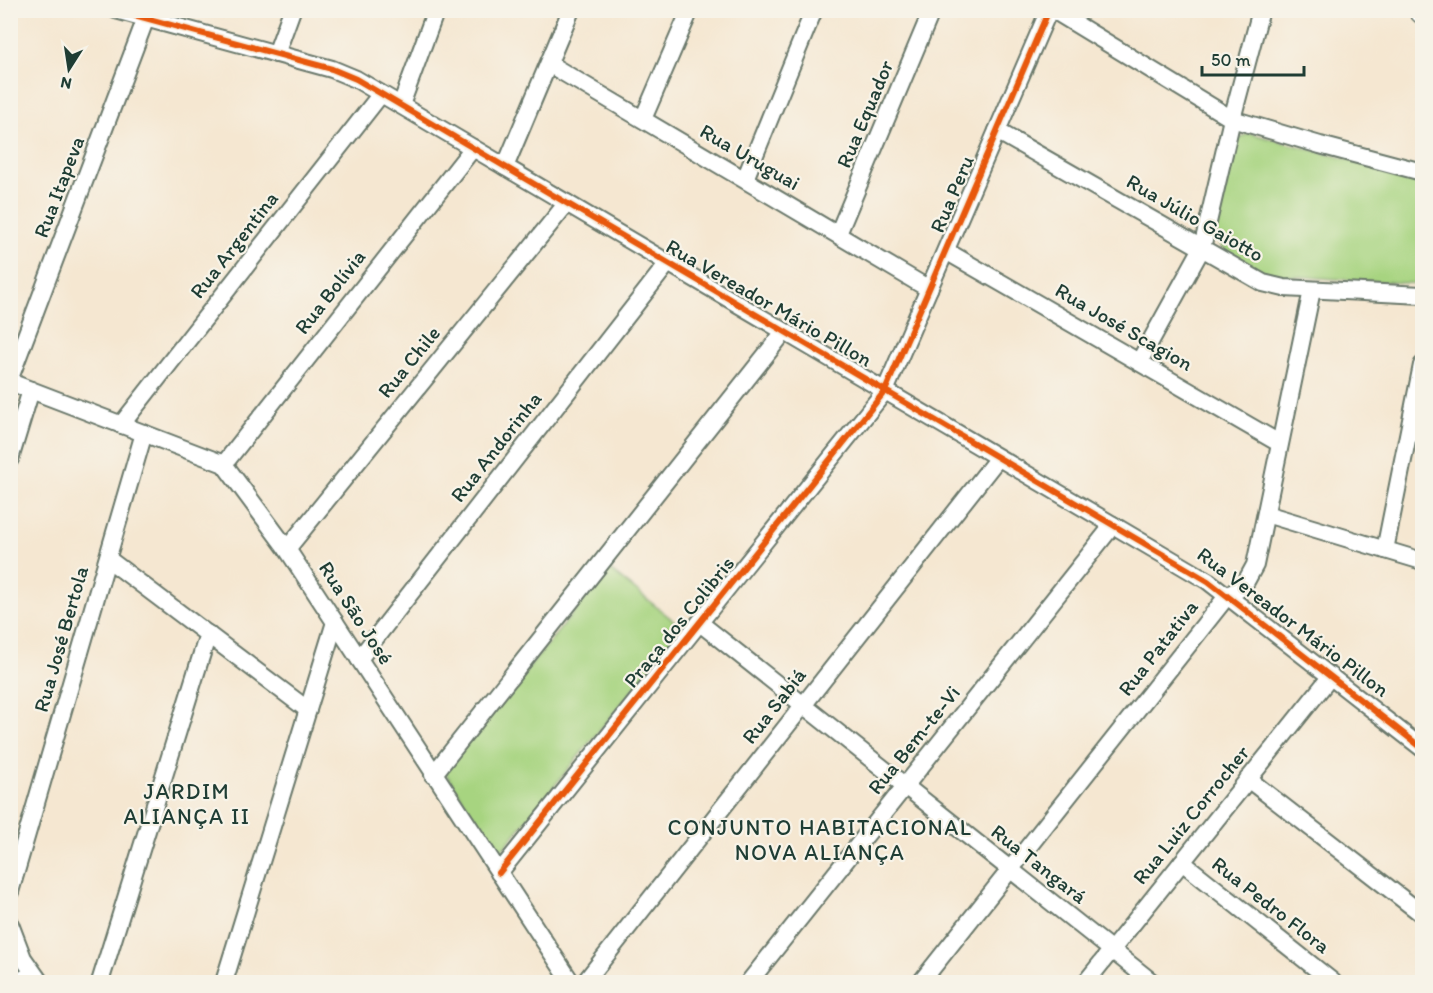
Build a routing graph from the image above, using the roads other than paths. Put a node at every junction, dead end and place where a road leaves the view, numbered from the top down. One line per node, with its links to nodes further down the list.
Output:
1 (116, 10): 10 (street, Rua Vereador Mário Pillon)
2 (292, 10): 11 (street)
3 (436, 10): 14 (street)
4 (571, 10): 12 (street)
5 (690, 10): 15 (street)
6 (814, 10): 21 (street)
7 (932, 10): 23 (street, Rua Equador)
8 (1051, 10): 16 (street); 17 (street, Rua Peru)
9 (1261, 10): 16 (street)
10 (148, 14): 11 (street, Rua Vereador Mário Pillon); 33 (street, Rua Itapeva)
11 (276, 54): 13 (street, Rua Vereador Mário Pillon)
12 (549, 64): 15 (street, Rua Uruguai); 19 (street)
13 (381, 94): 14 (street, Rua Vereador Mário Pillon); 37 (street, Rua Argentina)
14 (401, 105): 18 (street, Rua Vereador Mário Pillon)
15 (643, 119): 21 (street, Rua Uruguai)
16 (1232, 119): 20 (street); 24 (street)
17 (997, 131): 24 (street, Rua Júlio Gaiotto); 25 (street, Rua Peru)
18 (473, 148): 19 (street, Rua Vereador Mário Pillon); 42 (street, Rua Bolívia)
19 (506, 167): 22 (street, Rua Vereador Mário Pillon)
20 (1422, 172)
21 (745, 180): 23 (street, Rua Uruguai)
22 (567, 203): 26 (street, Rua Vereador Mário Pillon); 45 (street, Rua Chile)
23 (838, 234): 27 (street, Rua Uruguai)
24 (1202, 248): 28 (street, Rua Júlio Gaiotto); 31 (street)
25 (946, 251): 27 (street, Rua Peru); 31 (street, Rua José Scagion)
26 (668, 263): 30 (street, Rua Vereador Mário Pillon); 53 (street, Rua Andorinha)
27 (929, 289): 35 (street, Rua Peru)
28 (1312, 290): 29 (street, Rua Júlio Gaiotto); 39 (street, Rua Patativa)
29 (1422, 295)
30 (784, 332): 35 (street, Rua Vereador Mário Pillon); 58 (street)
31 (1139, 362): 39 (street, Rua José Scagion)
32 (1422, 365): 36 (street)
33 (10, 380): 34 (street)
34 (31, 390): 37 (street); 41 (street)
35 (885, 391): 40 (street, Rua Vereador Mário Pillon); 51 (street, Praça dos Colibris)
36 (1417, 419): 46 (street)
37 (122, 425): 38 (street)
38 (144, 433): 42 (street); 47 (street, Rua José Bertola)
39 (1279, 443): 43 (street, Rua Patativa)
40 (999, 458): 44 (street, Rua Vereador Mário Pillon); 55 (street, Rua Sabiá)
41 (10, 459)
42 (224, 464): 45 (street, Rua São José)
43 (1266, 514): 46 (street); 49 (street, Rua Patativa)
44 (1113, 525): 49 (street, Rua Vereador Mário Pillon); 60 (street, Rua Bem-te-Vi)
45 (287, 549): 50 (street, Rua São José)
46 (1385, 550): 48 (street)
47 (108, 559): 52 (street); 62 (street, Rua José Bertola)
48 (1422, 561)
49 (1228, 595): 54 (street, Rua Vereador Mário Pillon); 63 (street, Rua Patativa)
50 (335, 622): 53 (street, Rua São José); 56 (street)
51 (700, 624): 55 (street, Rua Tangará); 64 (street, Praça dos Colibris)
52 (208, 634): 56 (street); 71 (street)
53 (359, 659): 58 (street, Rua São José)
54 (1331, 676): 57 (street, Rua Vereador Mário Pillon); 59 (street, Rua Luiz Corrocher)
55 (803, 706): 60 (street, Rua Tangará); 74 (street, Rua Sabiá)
56 (308, 711): 72 (street)
57 (1422, 748)
58 (433, 775): 64 (street, Rua São José)
59 (1248, 779): 61 (street, Rua Luiz Corrocher); 66 (street)
60 (905, 786): 63 (street, Rua Tangará); 75 (street, Rua Bem-te-Vi)
61 (1182, 862): 68 (street, Rua Luiz Corrocher); 79 (street, Rua Pedro Flora)
62 (15, 864): 65 (street, Rua José Bertola)
63 (1010, 870): 68 (street, Rua Tangará); 76 (street, Rua Patativa)
64 (499, 873): 73 (street, Rua São José)
65 (10, 892)
66 (1422, 914)
67 (10, 924): 69 (street)
68 (1112, 950): 77 (street, Rua Luiz Corrocher); 78 (street, Rua Tangará)
69 (37, 978): 70 (street)
70 (17, 982)
71 (100, 982)
72 (224, 982)
73 (571, 982)
74 (585, 982)
75 (749, 982)
76 (921, 982)
77 (1086, 982)
78 (1152, 982)
79 (1334, 982)

